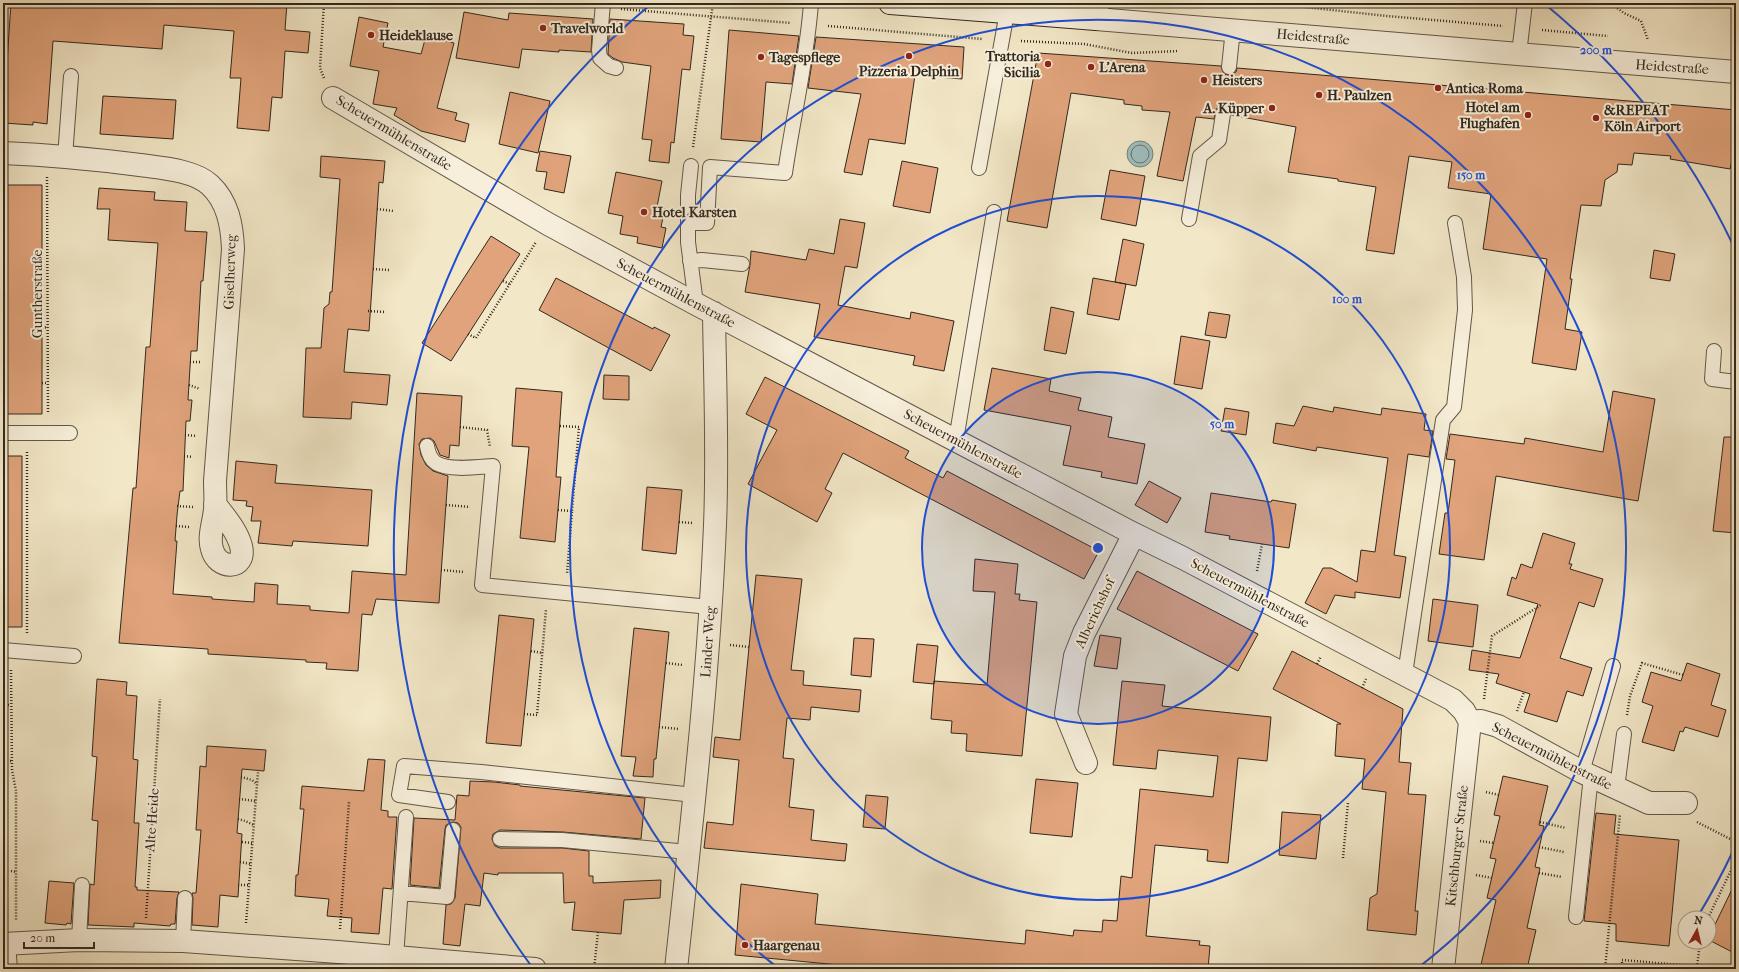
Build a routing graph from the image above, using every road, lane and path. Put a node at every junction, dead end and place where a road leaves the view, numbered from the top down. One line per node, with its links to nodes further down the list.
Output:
1 (324, 3): 22 (path, Scheuermühlenstraße)
2 (554, 3): 8 (path)
3 (713, 3): 11 (path)
4 (810, 3): 12 (lane)
5 (890, 3): 10 (street, Heidestraße)
6 (1525, 3): 17 (lane)
7 (1610, 3): 15 (path)
8 (602, 5): 11 (path); 19 (lane)
9 (1097, 11): 10 (street, Heidestraße); 13 (street, Heidestraße)
10 (1007, 12): 14 (lane)
11 (712, 17): 12 (path); 26 (path)
12 (809, 24): 14 (path); 34 (lane)
13 (1232, 29): 17 (street, Heidestraße); 18 (lane)
14 (1002, 40): 16 (path); 27 (lane)
15 (1648, 40)
16 (1182, 50)
17 (1519, 54): 20 (street, Heidestraße)
18 (1229, 67)
19 (616, 68)
20 (1736, 72)
21 (71, 76): 25 (lane)
22 (333, 98): 36 (street, Scheuermühlenstraße)
23 (1223, 114): 33 (lane)
24 (3, 153): 25 (street, Giselherweg)
25 (56, 156): 32 (path, Guntherstraße); 66 (street, Giselherweg)
26 (691, 166): 34 (lane, Linder Weg)
27 (979, 168)
28 (377, 210): 29 (path)
29 (394, 211)
30 (994, 212): 61 (lane)
31 (42, 215): 32 (path)
32 (47, 215): 42 (path, Guntherstraße)
33 (1189, 219)
34 (688, 223): 37 (lane, Linder Weg)
35 (1455, 223): 88 (lane)
36 (548, 224): 44 (path); 45 (street, Scheuermühlenstraße)
37 (690, 261): 38 (lane); 45 (lane, Linder Weg)
38 (742, 264)
39 (373, 269): 40 (path)
40 (389, 270)
41 (42, 272): 42 (path)
42 (47, 272): 48 (path, Guntherstraße)
43 (503, 281): 44 (path)
44 (510, 284): 50 (path)
45 (705, 309): 61 (street, Scheuermühlenstraße); 81 (street, Linder Weg)
46 (368, 311): 47 (path)
47 (386, 312)
48 (48, 327): 49 (path); 54 (path, Guntherstraße)
49 (42, 328)
50 (468, 334)
51 (1714, 351): 52 (lane)
52 (1736, 382)
53 (42, 383): 54 (path)
54 (48, 383): 59 (path, Guntherstraße)
55 (560, 426): 70 (path)
56 (460, 427): 63 (path)
57 (3, 433): 58 (lane)
58 (27, 433): 59 (lane); 65 (path)
59 (48, 433): 60 (lane)
60 (70, 433)
61 (956, 440): 71 (street, Scheuermühlenstraße)
62 (427, 446): 63 (lane)
63 (493, 466): 68 (lane)
64 (22, 488): 65 (path)
65 (27, 488): 73 (path)
66 (215, 504)
67 (446, 505): 68 (path)
68 (489, 509): 75 (lane)
69 (558, 510): 70 (path)
70 (572, 511): 77 (path)
71 (1134, 534): 88 (street, Scheuermühlenstraße); 98 (street, Alberichshof)
72 (22, 542): 73 (path)
73 (27, 543): 79 (path)
74 (441, 570): 75 (path)
75 (482, 573): 76 (lane)
76 (548, 591): 77 (lane); 85 (path)
77 (565, 593): 81 (lane)
78 (22, 597): 79 (path)
79 (27, 597): 84 (path)
80 (1541, 605): 94 (path)
81 (710, 607): 104 (street, Linder Weg)
82 (7, 651): 84 (lane); 92 (path)
83 (531, 651): 85 (path)
84 (27, 652): 86 (lane)
85 (542, 653): 93 (path)
86 (74, 656)
87 (1613, 666): 100 (lane)
88 (1405, 674): 94 (street, Scheuermühlenstraße)
89 (1683, 675): 95 (path)
90 (160, 700): 141 (path, Alte Heide)
91 (4, 704): 92 (path)
92 (11, 705): 97 (path)
93 (524, 714)
94 (1475, 722): 100 (street, Scheuermühlenstraße); 154 (street, Kitschburger Straße)
95 (1624, 734): 103 (lane)
96 (4, 761): 97 (path)
97 (11, 761): 112 (path)
98 (1086, 763)
99 (258, 772): 102 (path)
100 (1586, 774): 103 (street, Scheuermühlenstraße); 118 (lane)
101 (241, 776): 102 (path)
102 (257, 784): 106 (path)
103 (1620, 789): 110 (street, Scheuermühlenstraße); 155 (path)
104 (694, 795): 108 (lane); 124 (street, Linder Weg)
105 (239, 799): 106 (path)
106 (256, 801): 116 (path)
107 (349, 802): 146 (path)
108 (448, 802)
109 (1348, 803): 126 (path)
110 (1686, 803): 121 (path)
111 (11, 816): 112 (path)
112 (16, 816): 131 (path)
113 (406, 817): 135 (lane)
114 (238, 819): 116 (path)
115 (1540, 822): 118 (path)
116 (254, 825): 122 (path)
117 (453, 830): 135 (lane)
118 (1585, 832): 125 (lane)
119 (500, 839): 124 (lane)
120 (242, 842): 122 (path)
121 (1736, 842)
122 (252, 843): 129 (path)
123 (1539, 847): 125 (path)
124 (688, 852): 153 (street, Linder Weg)
125 (1582, 856): 138 (lane)
126 (1343, 858)
127 (1736, 860): 137 (path)
128 (240, 862): 129 (path)
129 (251, 864): 134 (path)
130 (11, 872): 131 (path)
131 (16, 872): 143 (path)
132 (238, 884): 134 (path)
133 (82, 885): 140 (lane)
134 (249, 885): 144 (path)
135 (401, 894): 147 (lane)
136 (185, 898): 142 (lane)
137 (1712, 910)
138 (1576, 918)
139 (598, 932): 152 (path)
140 (79, 940): 141 (street); 143 (street)
141 (144, 940): 142 (street)
142 (183, 941): 144 (street)
143 (9, 944): 150 (lane)
144 (244, 946): 146 (street)
145 (1699, 950): 149 (path)
146 (338, 952): 148 (street)
147 (396, 957): 148 (street); 151 (street)
148 (364, 962)
149 (1697, 966): 156 (path); 157 (path)
150 (10, 969)
151 (535, 969)
152 (594, 969)
153 (676, 969)
154 (1443, 969)
155 (1605, 969)
156 (1622, 969)
157 (1728, 969)

